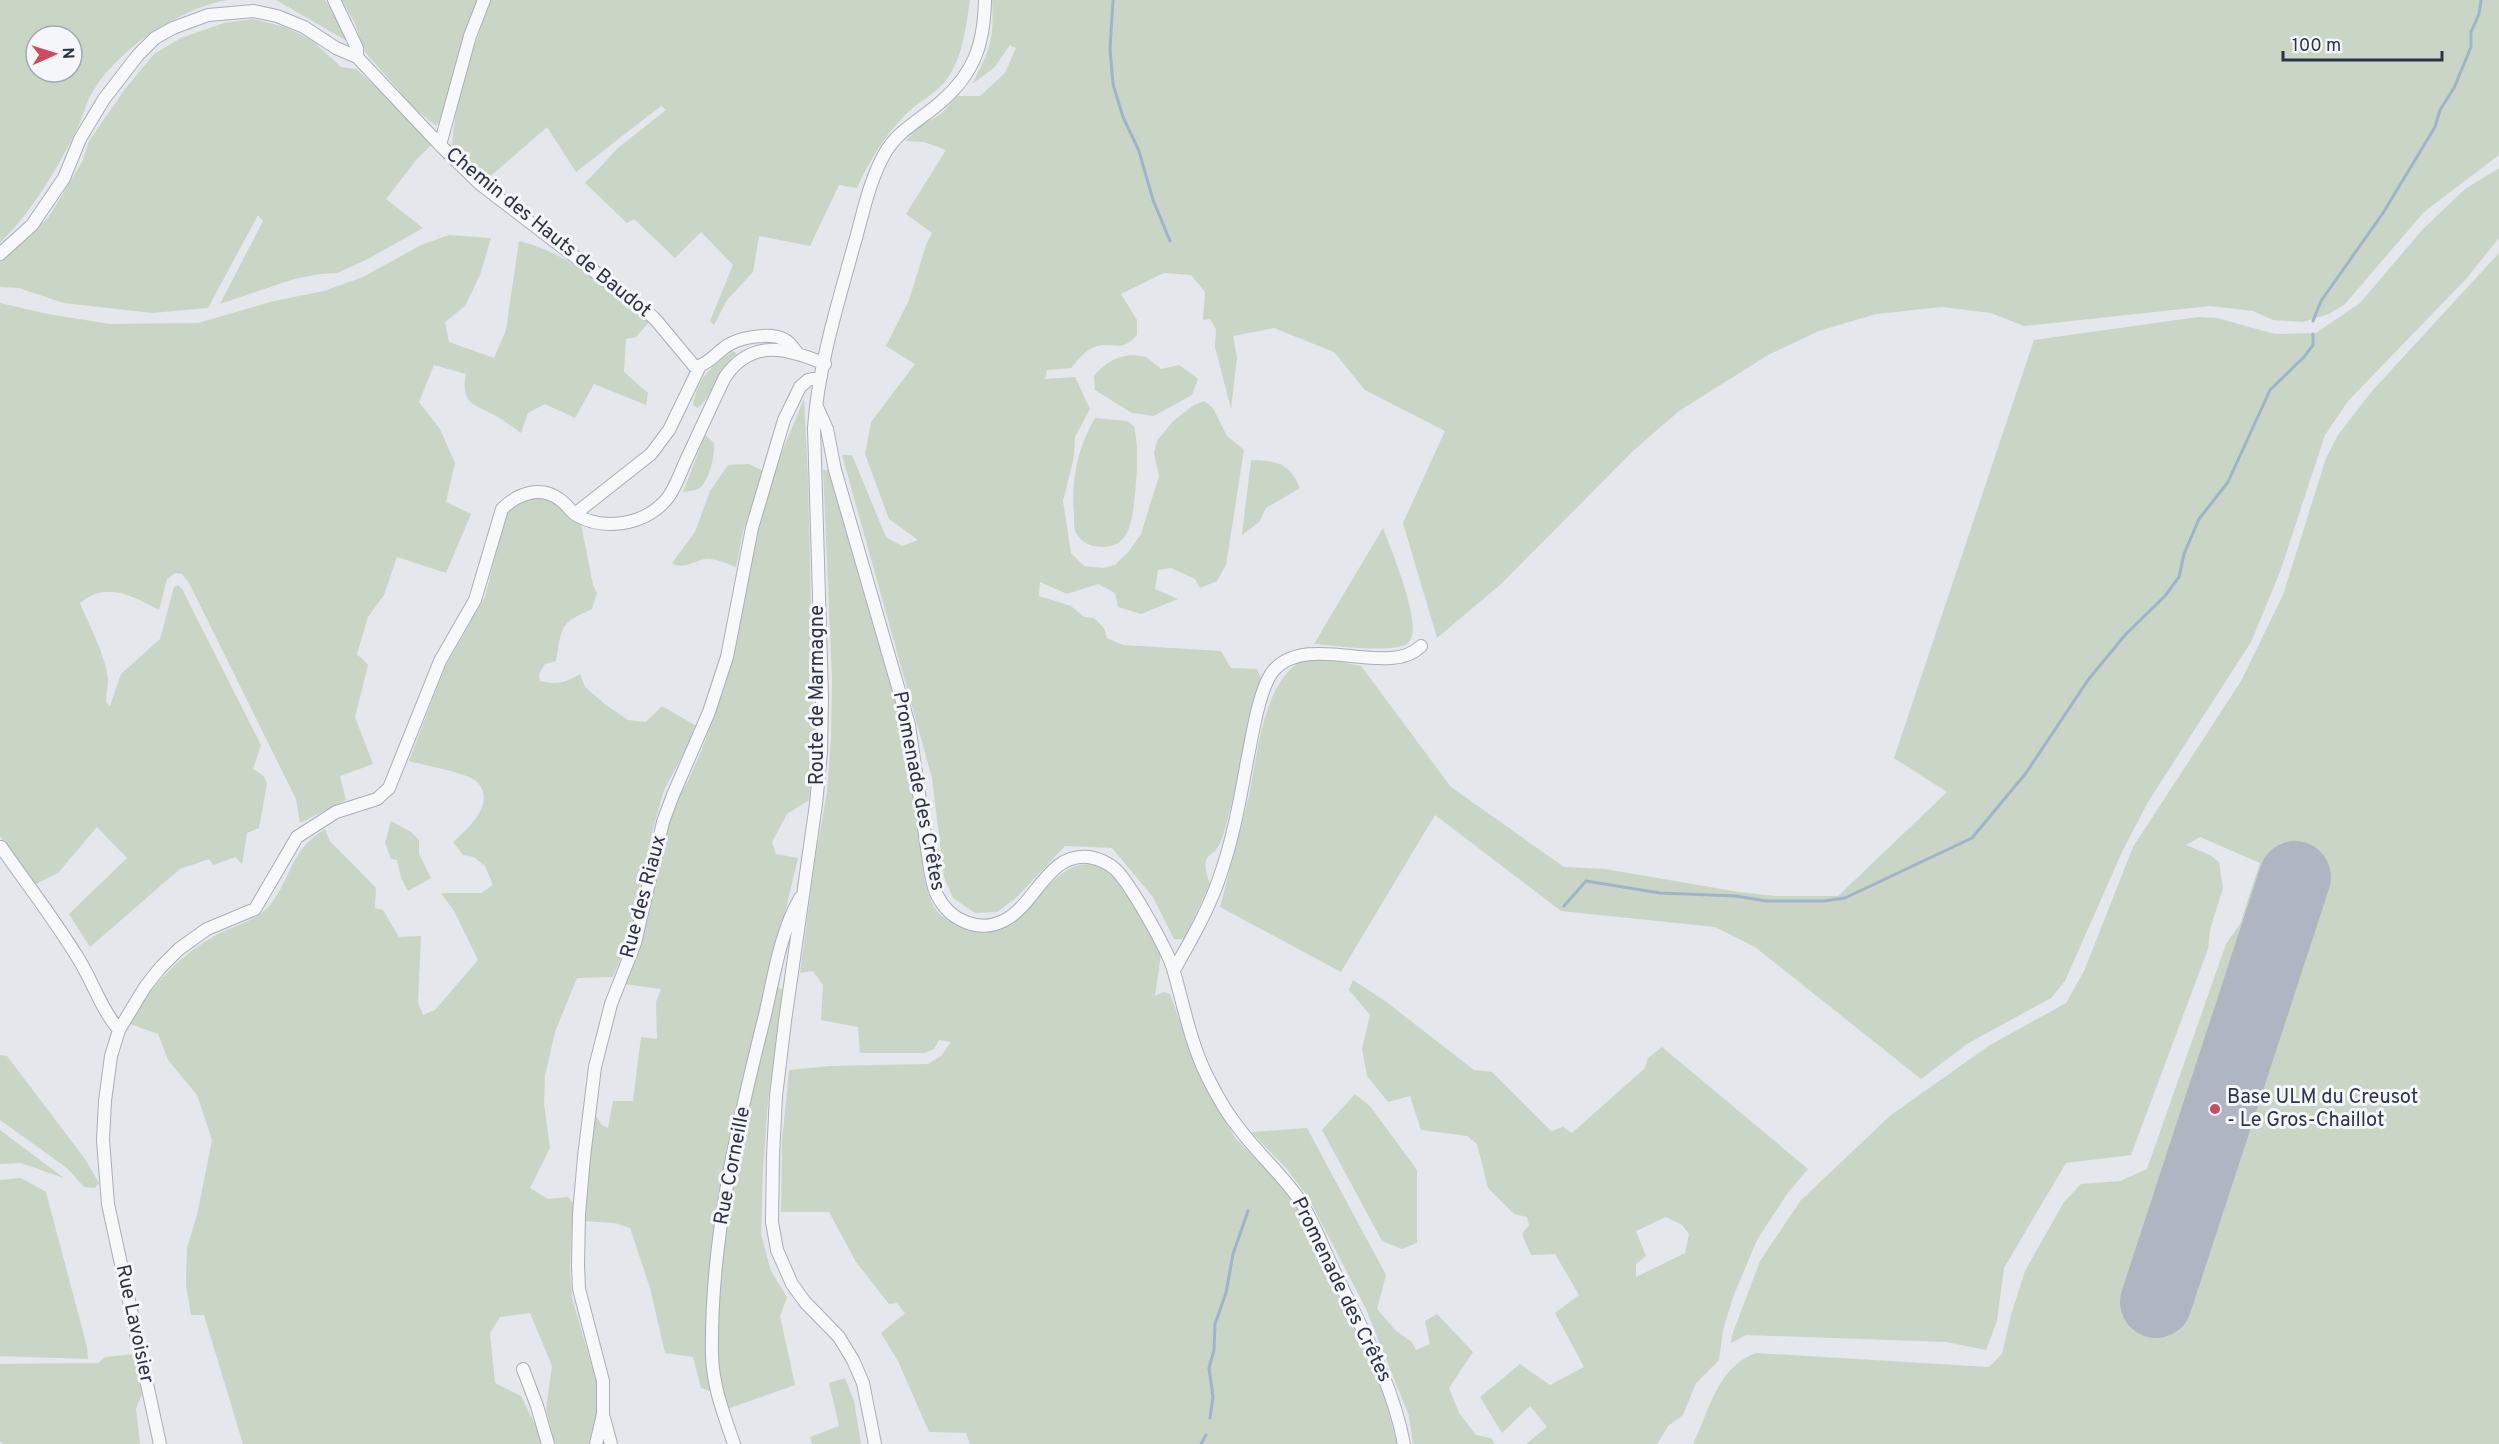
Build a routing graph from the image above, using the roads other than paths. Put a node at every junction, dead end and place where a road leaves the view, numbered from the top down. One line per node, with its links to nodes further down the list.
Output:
1 (334, 0): 4 (street)
2 (484, 0): 5 (street)
3 (985, 0): 8 (street, Route de Marmagne)
4 (357, 57): 5 (street, Chemin des Hauts de Baudot); 6 (street)
5 (440, 146): 9 (street, Chemin des Hauts de Baudot)
6 (0, 254)
7 (799, 354): 8 (street); 9 (street); 12 (street)
8 (825, 364): 10 (street, Route de Marmagne)
9 (700, 366): 12 (street)
10 (821, 377): 11 (street, Route de Marmagne); 19 (street, Rue des Riaux)
11 (815, 404): 15 (street, Route de Marmagne); 16 (street, Promenade des Crêtes)
12 (575, 514): 17 (street, Rue Lavoisier)
13 (1421, 646): 16 (street)
14 (1, 847): 17 (street)
15 (802, 894): 24 (street, Rue Corneille); 25 (street, Route de Marmagne)
16 (1174, 970): 26 (street, Promenade des Crêtes)
17 (119, 1030): 20 (street, Rue Lavoisier)
18 (523, 1369): 21 (street)
19 (603, 1414): 22 (street, Rue des Riaux); 23 (street)
20 (160, 1444)
21 (548, 1444)
22 (596, 1444)
23 (610, 1444)
24 (734, 1444)
25 (875, 1444)
26 (1404, 1444)

